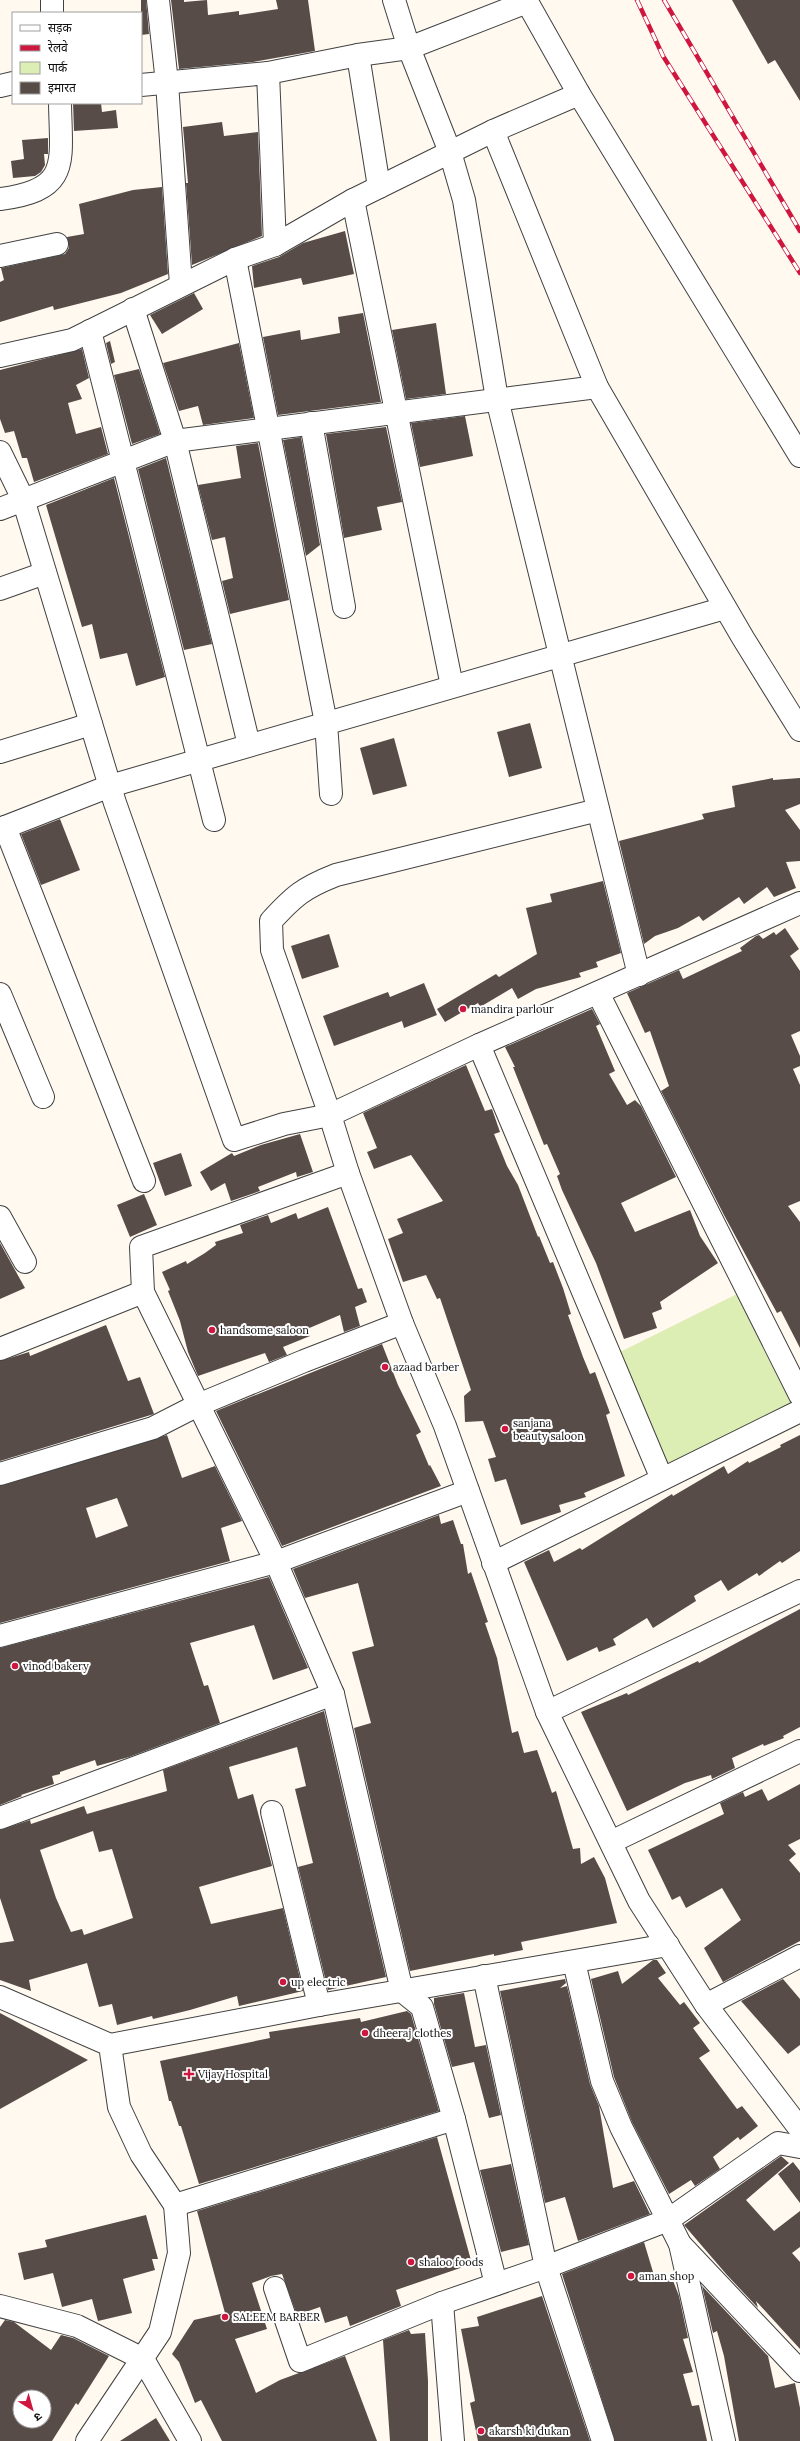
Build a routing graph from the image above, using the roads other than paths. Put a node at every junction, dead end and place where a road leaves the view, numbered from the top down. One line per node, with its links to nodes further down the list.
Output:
1 (52, 0): 5 (street)
2 (158, 0): 10 (street)
3 (394, 0): 6 (street)
4 (527, 1): 6 (street); 13 (street)
5 (52, 12)
6 (409, 48): 7 (street); 16 (street)
7 (358, 55): 8 (street); 17 (street)
8 (268, 73): 10 (street); 21 (street)
9 (12, 83): 12 (street)
10 (167, 83): 11 (street); 24 (street)
11 (142, 85)
12 (0, 86)
13 (579, 94): 15 (street); 35 (street)
14 (60, 104): 18 (street)
15 (493, 131): 16 (street); 28 (street)
16 (450, 152): 17 (street); 29 (street)
17 (379, 187): 19 (street)
18 (0, 199)
19 (353, 200): 21 (street); 30 (street)
20 (57, 244): 22 (street)
21 (275, 245): 23 (street)
22 (0, 256)
23 (235, 259): 24 (street); 32 (street)
24 (182, 285): 25 (street)
25 (132, 309): 26 (street); 33 (street)
26 (90, 331): 27 (street); 36 (street)
27 (0, 356)
28 (597, 387): 29 (street); 42 (street)
29 (497, 399): 30 (street); 43 (street)
30 (396, 412): 31 (street); 44 (street)
31 (311, 423): 32 (street); 41 (street)
32 (268, 429): 33 (street); 45 (street)
33 (175, 441): 36 (street); 48 (street)
34 (0, 454): 37 (street)
35 (800, 456)
36 (123, 461): 37 (street); 50 (street)
37 (23, 499): 38 (street); 39 (street)
38 (0, 510)
39 (45, 573): 40 (street); 46 (street)
40 (0, 589)
41 (344, 607)
42 (725, 608): 43 (street); 47 (street)
43 (560, 654): 44 (street); 53 (street)
44 (452, 686): 45 (street)
45 (326, 722): 48 (street); 52 (street)
46 (91, 724): 49 (street); 51 (street)
47 (800, 730)
48 (249, 745): 50 (street)
49 (0, 752)
50 (200, 760): 51 (street); 54 (street)
51 (110, 786): 55 (street); 62 (street)
52 (331, 794)
53 (598, 810): 57 (street); 62 (street)
54 (214, 820)
55 (3, 828): 64 (street)
56 (800, 903): 57 (street)
57 (639, 975): 58 (street)
58 (598, 993): 60 (street); 70 (street)
59 (0, 994): 61 (street)
60 (479, 1045): 62 (street); 74 (street)
61 (43, 1097)
62 (330, 1115): 63 (street)
63 (348, 1173): 67 (street); 68 (street)
64 (144, 1181)
65 (0, 1217): 66 (street)
66 (25, 1262)
67 (143, 1292): 69 (street); 71 (street)
68 (402, 1323): 71 (street); 75 (street)
69 (0, 1349)
70 (800, 1395)
71 (198, 1405): 73 (street); 76 (street)
72 (800, 1411): 74 (street)
73 (0, 1474)
74 (662, 1479): 77 (street)
75 (468, 1491): 76 (street); 77 (street)
76 (276, 1562): 79 (street); 80 (street)
77 (494, 1563): 81 (street)
78 (800, 1591): 81 (street)
79 (0, 1636)
80 (333, 1694): 84 (street); 90 (street)
81 (547, 1712): 85 (street)
82 (800, 1751): 85 (street)
83 (272, 1812): 92 (street)
84 (0, 1818)
85 (611, 1842): 86 (street)
86 (668, 1945): 88 (street); 93 (street)
87 (800, 1956): 93 (street)
88 (574, 1962): 89 (street); 99 (street)
89 (484, 1976): 90 (street); 101 (street)
90 (402, 1991): 92 (street); 95 (street)
91 (0, 1997): 94 (street)
92 (319, 2005): 94 (street)
93 (706, 2005): 96 (street)
94 (110, 2045): 98 (street)
95 (454, 2119): 98 (street); 102 (street)
96 (800, 2129)
97 (800, 2147): 99 (street)
98 (175, 2205): 106 (street)
99 (668, 2220): 100 (street); 101 (street)
100 (680, 2244): 107 (street); 112 (street)
101 (546, 2267): 102 (street); 111 (street)
102 (496, 2284): 104 (street)
103 (275, 2288): 104 (street)
104 (442, 2303): 110 (street)
105 (0, 2306): 106 (street)
106 (143, 2359): 108 (street); 109 (street)
107 (800, 2371)
108 (87, 2441)
109 (190, 2441)
110 (453, 2441)
111 (603, 2441)
112 (724, 2441)

